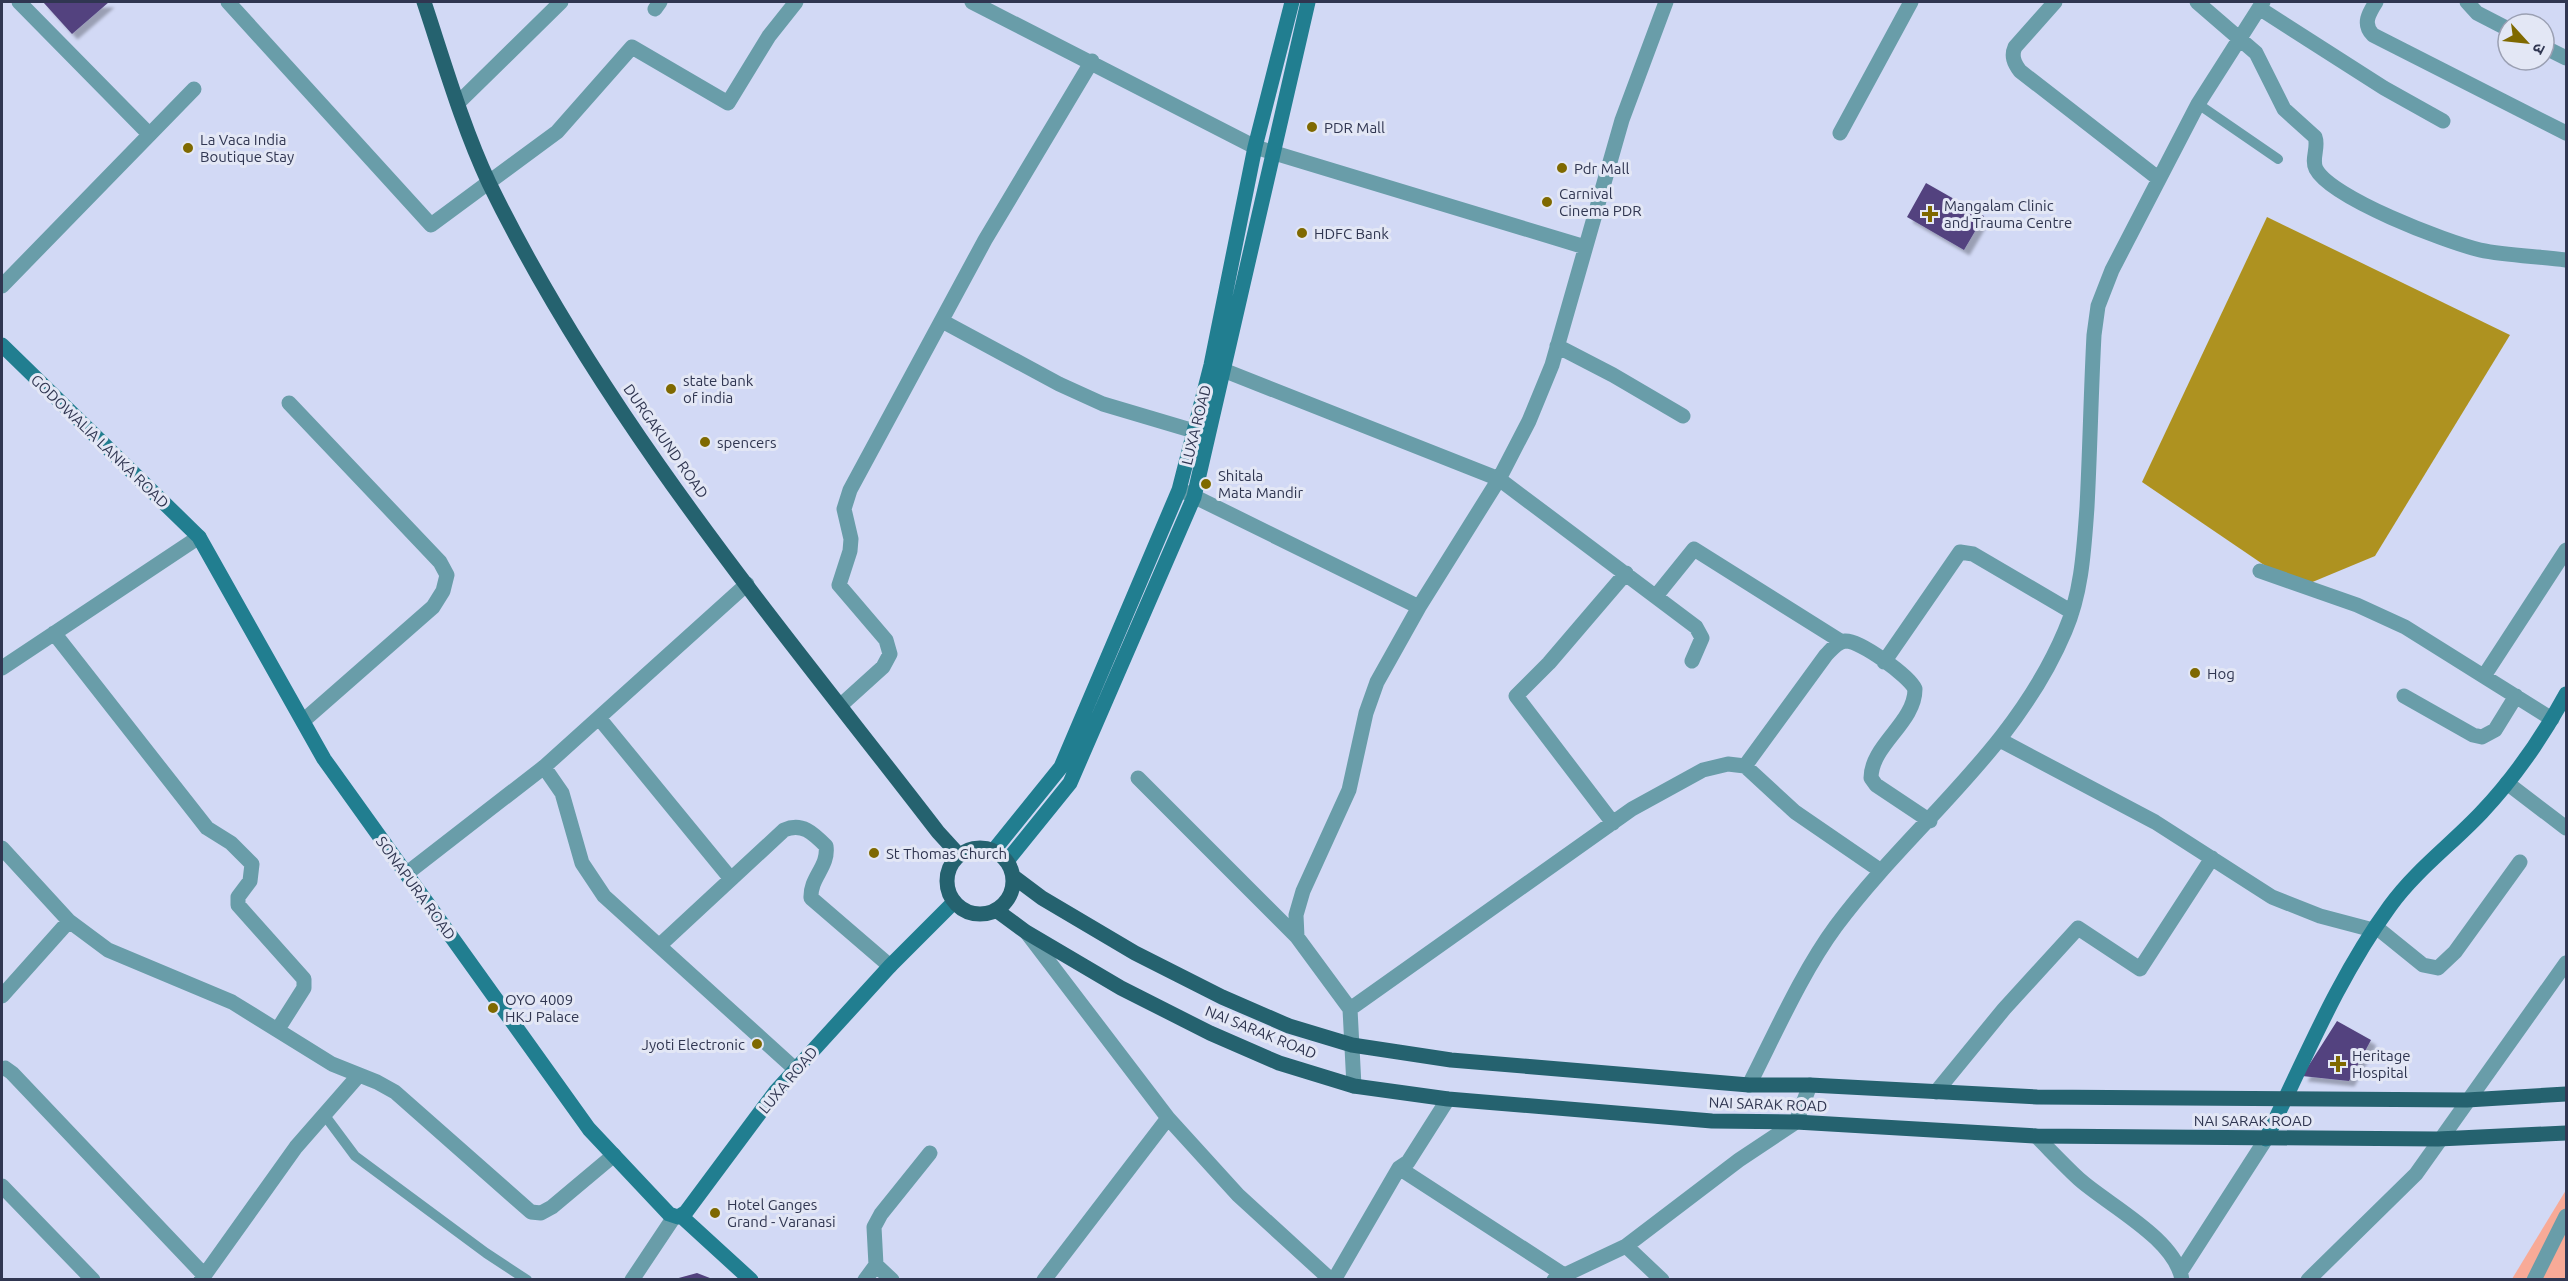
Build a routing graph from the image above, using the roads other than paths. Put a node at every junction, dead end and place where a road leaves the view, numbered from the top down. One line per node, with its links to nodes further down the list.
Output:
1 (20, 2): 24 (street)
2 (228, 2): 30 (street)
3 (424, 2): 20 (main road, DURGAKUND ROAD)
4 (561, 2): 20 (street)
5 (795, 2): 30 (street)
6 (972, 2): 18 (street)
7 (1292, 2): 26 (street, LUXA ROAD)
8 (1308, 2): 27 (street)
9 (1666, 2): 31 (street)
10 (1911, 2): 25 (street)
11 (2055, 2): 29 (street)
12 (2197, 2): 17 (street)
13 (2376, 2): 23 (street)
14 (2467, 2): 16 (street)
15 (2261, 5): 17 (street); 22 (street)
16 (2496, 23)
17 (2241, 37): 21 (street); 32 (street)
18 (1092, 61): 26 (street); 34 (street)
19 (194, 88): 24 (street)
20 (458, 103): 30 (main road, DURGAKUND ROAD)
21 (2198, 104): 28 (lane); 29 (street)
22 (2443, 121)
23 (2566, 132)
24 (148, 133): 33 (street)
25 (1840, 133)
26 (1255, 147): 27 (street); 37 (street, LUXA ROAD)
27 (1272, 152): 31 (street); 37 (street)
28 (2278, 159)
29 (2159, 179): 51 (street)
30 (488, 180): 48 (main road, DURGAKUND ROAD)
31 (1585, 247): 36 (street)
32 (2566, 260)
33 (2, 286)
34 (942, 321): 40 (street); 61 (street)
35 (2, 345): 44 (street, GODOWALIA LANKA ROAD)
36 (1557, 346): 39 (street); 41 (street)
37 (1218, 368): 40 (street, LUXA ROAD); 41 (street); 43 (street)
38 (289, 403): 64 (street)
39 (1683, 416)
40 (1194, 431): 42 (street, LUXA ROAD)
41 (1499, 479): 47 (street); 50 (street)
42 (1179, 490): 43 (street); 74 (street, LUXA ROAD)
43 (1194, 497): 50 (street); 77 (street)
44 (199, 537): 52 (street); 64 (street, SONAPURA ROAD)
45 (2566, 550): 57 (street)
46 (2260, 571): 57 (street)
47 (1626, 573): 49 (street); 71 (street)
48 (747, 584): 61 (main road, DURGAKUND ROAD); 62 (street)
49 (1656, 596): 53 (street); 54 (street)
50 (1419, 607): 88 (street)
51 (2072, 612): 55 (street); 65 (street)
52 (54, 633): 56 (street); 94 (street)
53 (1842, 642): 55 (street); 66 (street)
54 (1692, 661)
55 (1884, 662): 70 (street)
56 (2, 668)
57 (2484, 676): 60 (street)
58 (2566, 694): 63 (street)
59 (2404, 696): 60 (street)
60 (2516, 696): 63 (street)
61 (840, 705): 75 (main road, DURGAKUND ROAD)
62 (599, 718): 67 (street); 82 (street)
63 (2552, 719): 69 (street)
64 (303, 721): 80 (street, SONAPURA ROAD)
65 (2000, 740): 70 (street); 76 (street)
66 (1746, 766): 71 (street); 79 (street)
67 (544, 767): 80 (street); 89 (street)
68 (1138, 778): 88 (street)
69 (2506, 783): 72 (street); 86 (street)
70 (1930, 821): 79 (street)
71 (1613, 823): 93 (street)
72 (2566, 828)
73 (2, 848): 85 (street)
74 (994, 850): 75 (main road); 77 (main road)
75 (959, 855): 83 (main road)
76 (2212, 858): 86 (street); 102 (street)
77 (1007, 861): 81 (main road)
78 (2520, 862): 86 (street)
79 (1881, 871): 99 (street)
80 (406, 874): 115 (street, SONAPURA ROAD)
81 (1014, 877): 84 (main road); 95 (main road, NAI SARAK ROAD)
82 (731, 879): 89 (street); 91 (street)
83 (954, 902): 84 (main road); 91 (street, LUXA ROAD)
84 (996, 910): 87 (main road, NAI SARAK ROAD)
85 (69, 921): 92 (street); 94 (street)
86 (2374, 928): 105 (street)
87 (1026, 932): 101 (main road, NAI SARAK ROAD); 108 (street)
88 (1297, 937): 93 (street)
89 (660, 945): 97 (street)
90 (2566, 963): 106 (street)
91 (890, 966): 97 (street, LUXA ROAD)
92 (2, 996)
93 (1350, 1009): 95 (street)
94 (278, 1029): 98 (street)
95 (1352, 1045): 99 (main road, NAI SARAK ROAD); 101 (street)
96 (3, 1067): 123 (street)
97 (795, 1069): 118 (street, LUXA ROAD)
98 (359, 1075): 107 (street); 115 (street)
99 (1749, 1085): 100 (main road, NAI SARAK ROAD)
100 (1810, 1085): 102 (main road, NAI SARAK ROAD); 109 (street)
101 (1354, 1086): 104 (main road, NAI SARAK ROAD)
102 (1936, 1092): 105 (main road, NAI SARAK ROAD)
103 (2566, 1094): 106 (main road, NAI SARAK ROAD)
104 (1448, 1099): 109 (main road, NAI SARAK ROAD); 116 (street)
105 (2286, 1099): 106 (main road, NAI SARAK ROAD); 112 (street)
106 (2467, 1100): 113 (street)
107 (324, 1113): 123 (street); 126 (lane)
108 (1168, 1118): 131 (street); 132 (street)
109 (1796, 1122): 111 (main road, NAI SARAK ROAD); 120 (street)
110 (2566, 1133): 113 (main road, NAI SARAK ROAD)
111 (2036, 1136): 112 (main road, NAI SARAK ROAD); 122 (street)
112 (2266, 1139): 113 (main road, NAI SARAK ROAD); 122 (street)
113 (2438, 1139): 134 (street)
114 (930, 1153): 121 (street)
115 (614, 1155): 118 (street, SONAPURA ROAD)
116 (1398, 1168): 124 (street); 132 (street)
117 (2, 1186): 125 (street)
118 (675, 1215): 127 (street); 128 (street, SONAPURA ROAD)
119 (2566, 1216): 135 (street)
120 (1626, 1246): 124 (street); 133 (street)
121 (876, 1265): 129 (street); 130 (street)
122 (2182, 1275)
123 (202, 1277)
124 (1559, 1277)
125 (93, 1280)
126 (527, 1280)
127 (632, 1280)
128 (751, 1280)
129 (865, 1280)
130 (892, 1280)
131 (1044, 1280)
132 (1332, 1280)
133 (1662, 1280)
134 (2308, 1280)
135 (2534, 1280)

